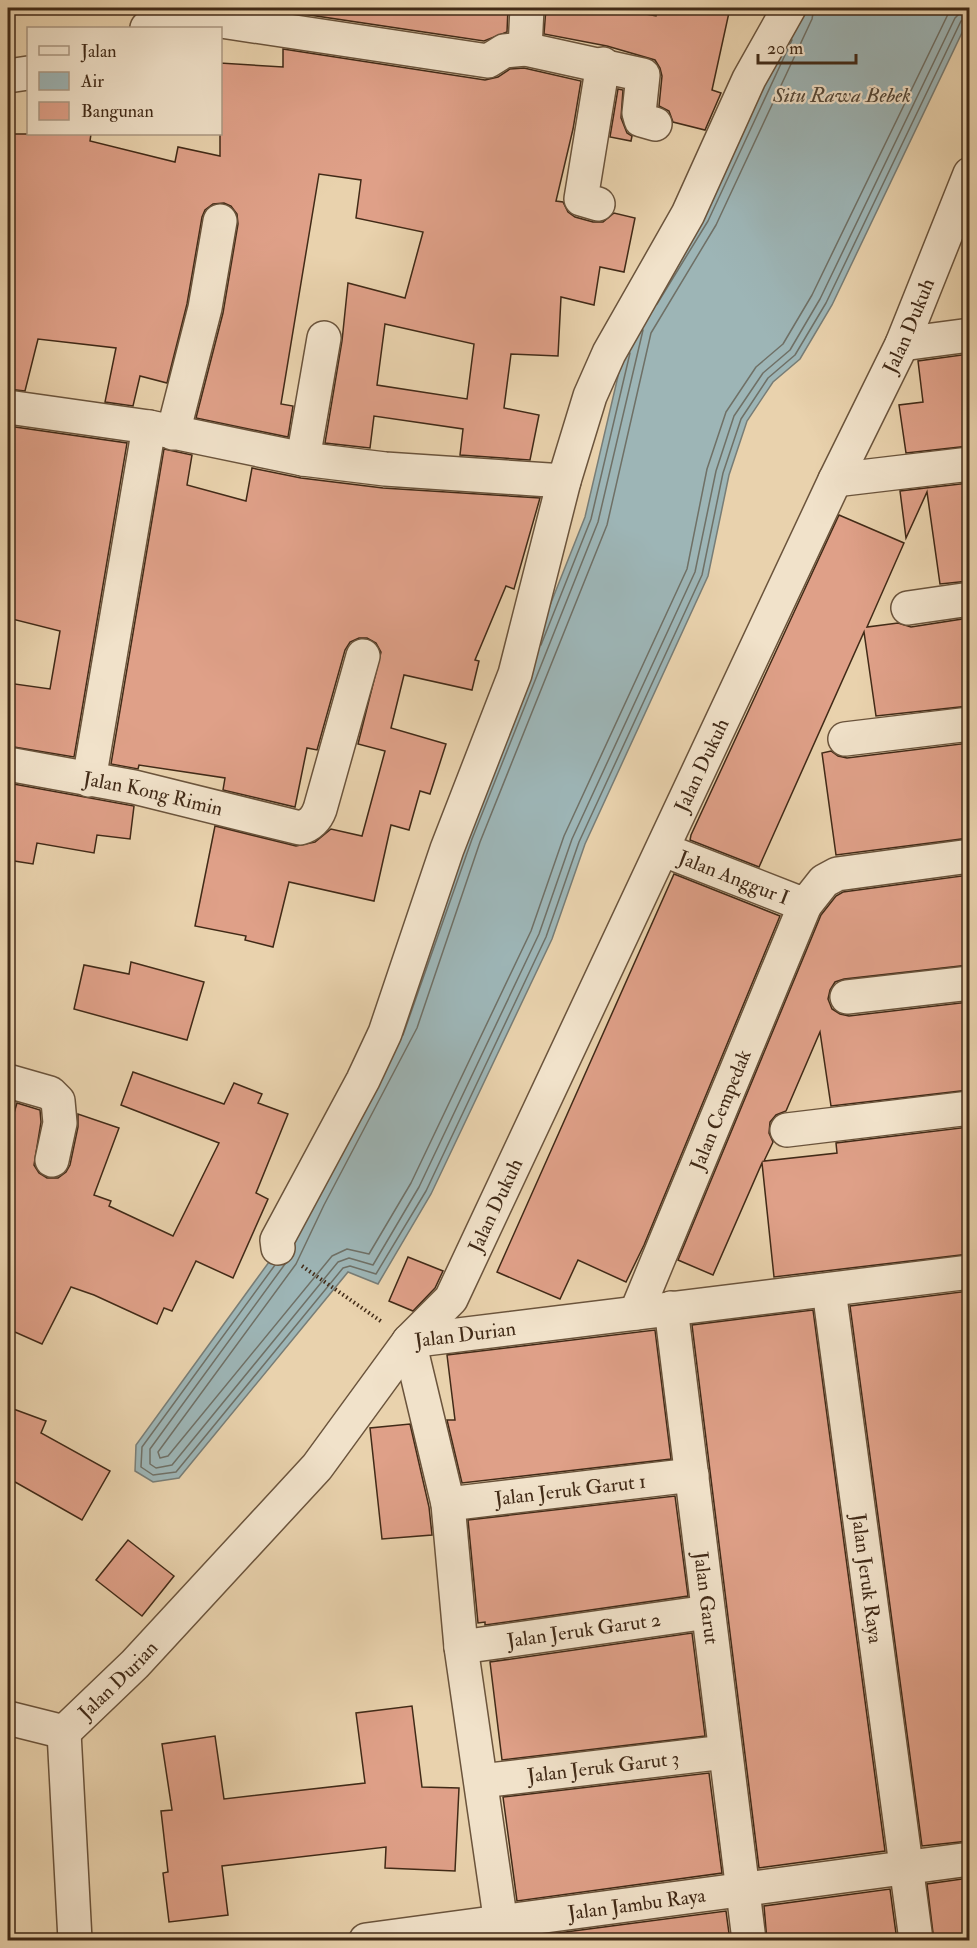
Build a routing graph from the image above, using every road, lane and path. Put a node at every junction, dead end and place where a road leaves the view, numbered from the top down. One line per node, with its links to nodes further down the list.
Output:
1 (526, 8): 5 (street)
2 (789, 8): 20 (street)
3 (293, 20): 4 (street); 5 (street)
4 (154, 27)
5 (525, 49): 6 (street)
6 (603, 64): 7 (street); 9 (street)
7 (655, 124)
8 (969, 174): 10 (street, Jalan Dukuh)
9 (598, 204)
10 (963, 204): 14 (street, Jalan Dukuh)
11 (220, 221): 16 (street)
12 (969, 335): 14 (street)
13 (324, 338): 17 (street)
14 (902, 344): 19 (street, Jalan Dukuh)
15 (8, 407): 16 (street)
16 (161, 430): 17 (street); 27 (street)
17 (303, 459): 20 (street)
18 (969, 464): 19 (street)
19 (835, 480): 28 (street, Jalan Dukuh)
20 (564, 481): 37 (street)
21 (969, 599): 22 (street)
22 (908, 608)
23 (363, 656): 27 (street, Jalan Kong Rimin)
24 (969, 724): 25 (street)
25 (845, 740)
26 (8, 764): 27 (street, Jalan Kong Rimin)
27 (89, 780)
28 (664, 850): 30 (street, Jalan Anggur I); 42 (street, Jalan Dukuh)
29 (969, 856): 30 (street, Jalan Anggur I)
30 (805, 905): 41 (street, Jalan Cempedak)
31 (969, 983): 32 (street)
32 (847, 997)
33 (8, 1081): 36 (street)
34 (969, 1108): 35 (street)
35 (787, 1130)
36 (52, 1161)
37 (287, 1255): 42 (path)
38 (969, 1272): 39 (street, Jalan Durian)
39 (830, 1290): 40 (street, Jalan Durian); 52 (street, Jalan Jeruk Raya)
40 (671, 1308): 41 (street, Jalan Durian); 43 (street, Jalan Garut)
41 (636, 1313): 42 (street, Jalan Durian)
42 (410, 1341): 44 (street); 48 (street, Jalan Durian)
43 (692, 1475): 44 (street, Jalan Jeruk Garut 1); 45 (street, Jalan Garut)
44 (448, 1504): 46 (street)
45 (708, 1612): 46 (street, Jalan Jeruk Garut 2); 49 (street, Jalan Garut)
46 (461, 1647): 50 (street)
47 (8, 1718): 48 (street)
48 (58, 1730): 55 (street)
49 (725, 1752): 50 (street, Jalan Jeruk Garut 3); 53 (street, Jalan Garut)
50 (481, 1781): 54 (street)
51 (969, 1859): 52 (street, Jalan Jambu Raya)
52 (906, 1868): 53 (street, Jalan Jambu Raya); 58 (street, Jalan Jeruk Raya)
53 (741, 1889): 54 (street, Jalan Jambu Raya); 57 (street, Jalan Garut)
54 (501, 1924): 56 (street, Jalan Jambu Raya)
55 (75, 1941)
56 (366, 1941)
57 (749, 1941)
58 (916, 1941)

